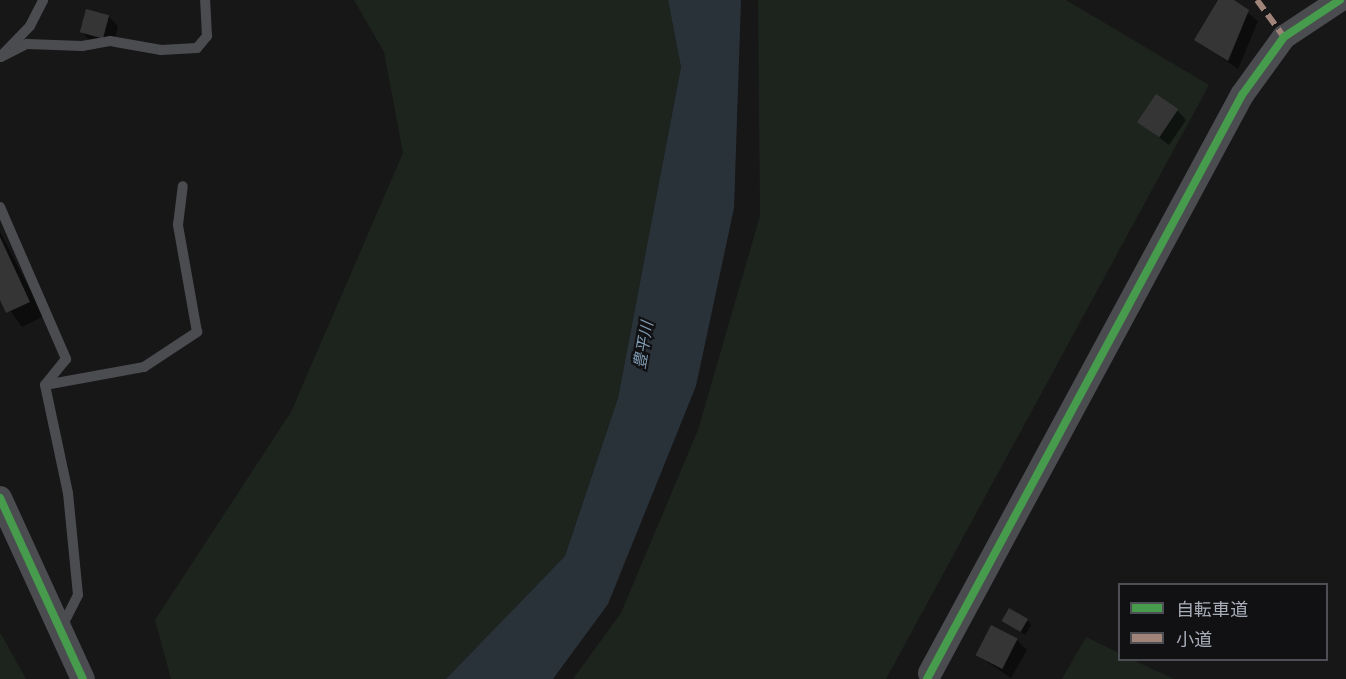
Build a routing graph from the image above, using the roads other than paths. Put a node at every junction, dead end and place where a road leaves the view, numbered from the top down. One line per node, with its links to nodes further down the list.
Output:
1 (43, 0): 4 (lane)
2 (205, 0): 4 (lane)
3 (1340, 0): 10 (street)
4 (0, 57)
5 (183, 186): 7 (lane)
6 (0, 207): 7 (lane)
7 (45, 385): 9 (lane)
8 (0, 498): 9 (street)
9 (60, 629): 11 (street)
10 (930, 673)
11 (83, 679)

